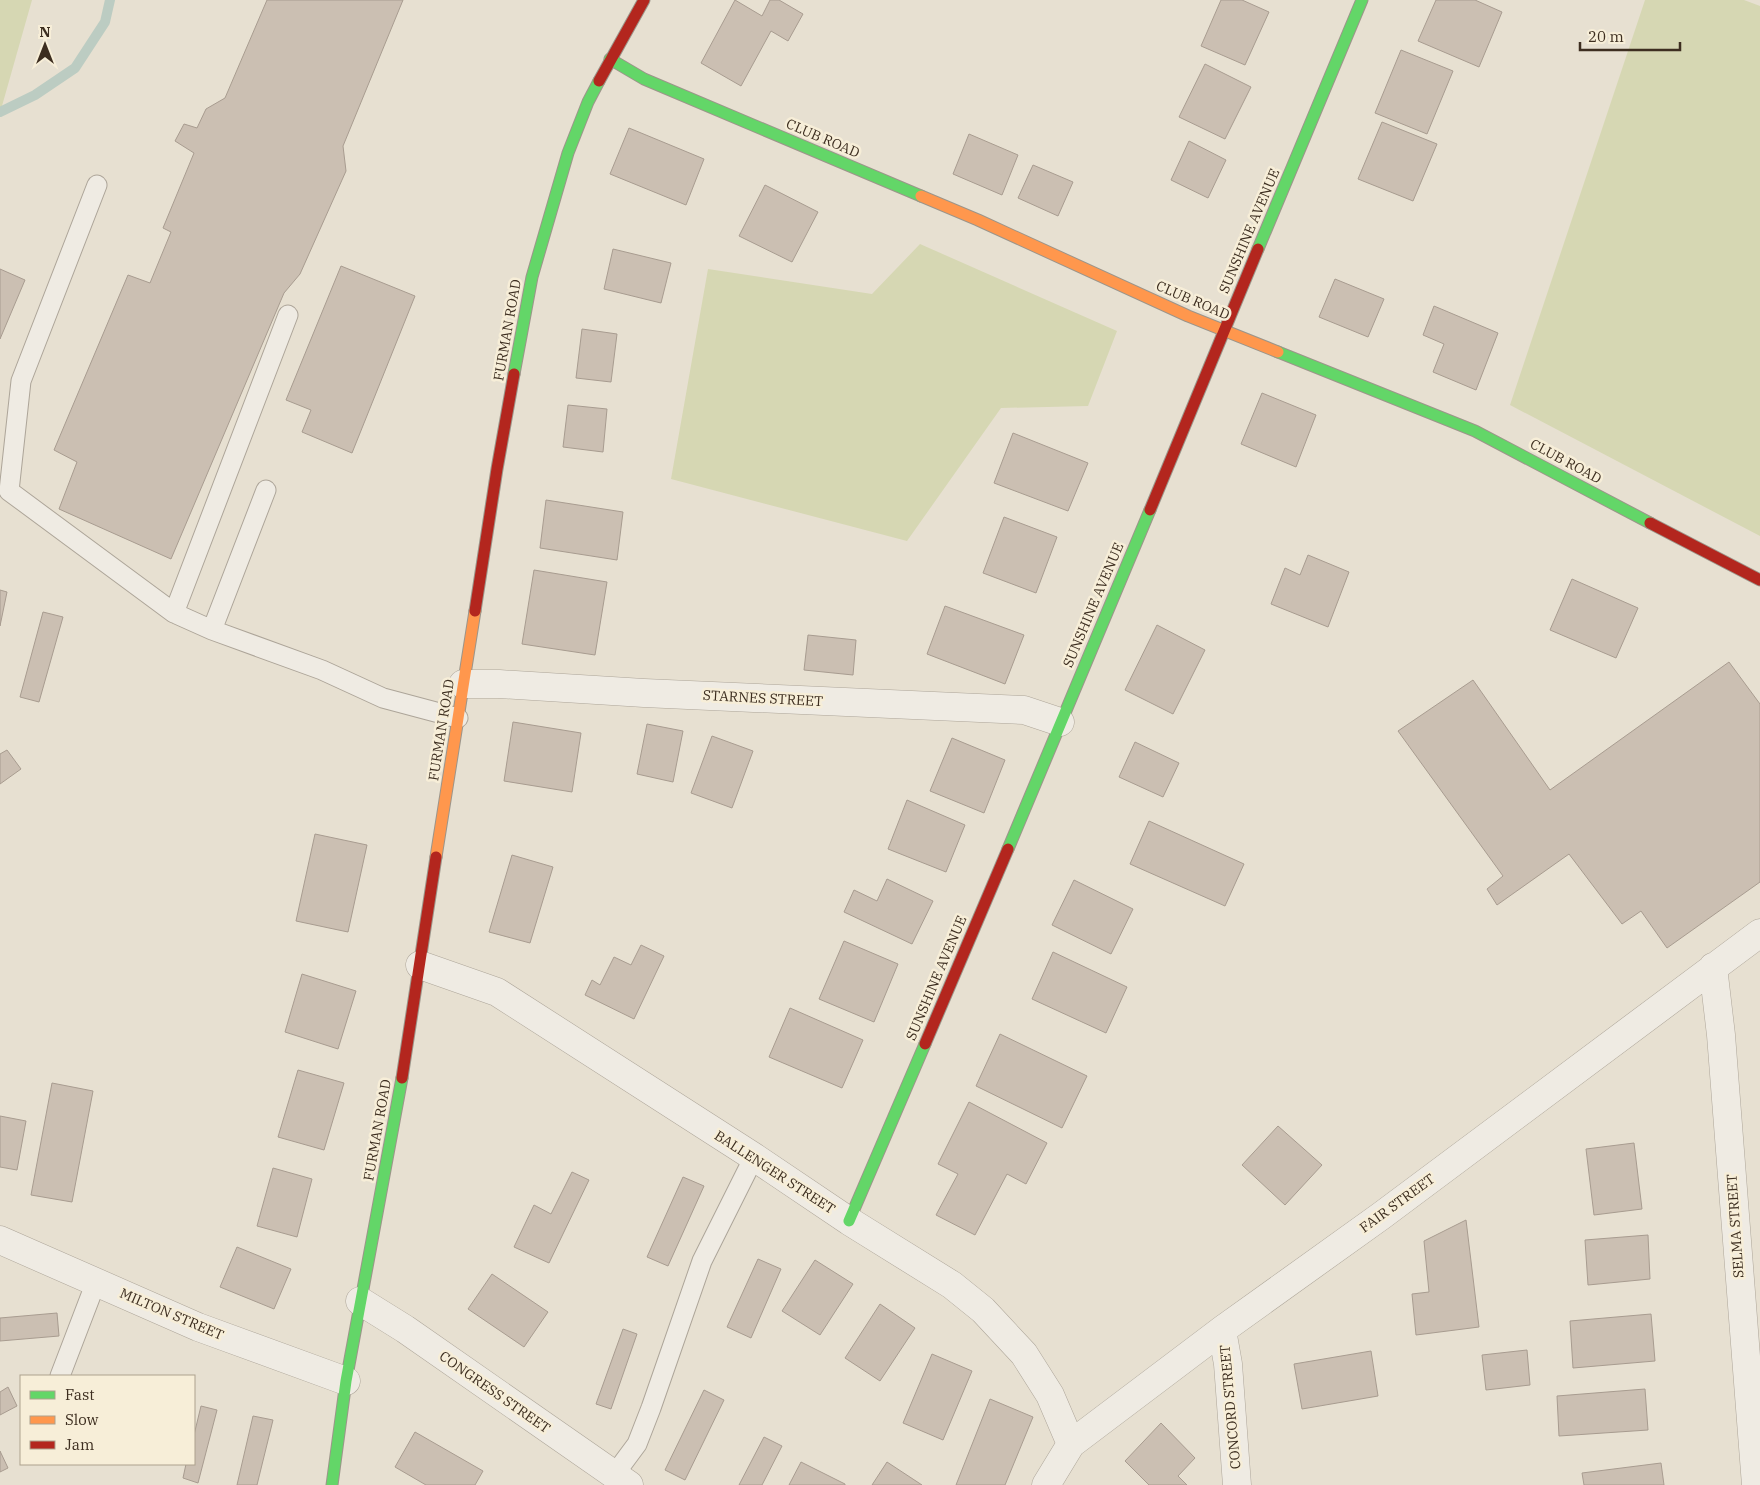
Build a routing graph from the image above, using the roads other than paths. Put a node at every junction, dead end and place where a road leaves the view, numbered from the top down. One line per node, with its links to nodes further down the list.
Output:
1 (644, 0): 3 (street, FURMAN ROAD)
2 (1362, 0): 6 (street, SUNSHINE AVENUE)
3 (610, 59): 6 (street, CLUB ROAD); 11 (street, FURMAN ROAD)
4 (97, 185): 9 (lane)
5 (288, 315): 9 (lane)
6 (1224, 330): 8 (street, CLUB ROAD); 13 (street, SUNSHINE AVENUE)
7 (266, 490): 10 (lane)
8 (1760, 580)
9 (174, 613): 10 (lane)
10 (212, 630): 12 (lane)
11 (463, 684): 12 (street, FURMAN ROAD); 13 (street, STARNES STREET)
12 (458, 718): 15 (street, FURMAN ROAD)
13 (1060, 722): 18 (street, SUNSHINE AVENUE)
14 (1760, 933): 16 (street, FAIR STREET)
15 (420, 965): 17 (street, BALLENGER STREET); 21 (street, FURMAN ROAD)
16 (1713, 967): 22 (street, FAIR STREET); 30 (street, SELMA STREET)
17 (754, 1157): 18 (street, BALLENGER STREET); 26 (lane)
18 (850, 1221): 25 (street, BALLENGER STREET)
19 (0, 1240): 20 (street, MILTON STREET)
20 (96, 1282): 23 (lane); 24 (street, MILTON STREET)
21 (360, 1300): 24 (street, FURMAN ROAD); 26 (street, CONGRESS STREET)
22 (1222, 1330): 25 (street, FAIR STREET); 29 (street, CONCORD STREET)
23 (60, 1375)
24 (346, 1381): 27 (street, FURMAN ROAD)
25 (1071, 1444): 28 (street, FAIR STREET)
26 (621, 1480)
27 (332, 1485)
28 (1046, 1485)
29 (1237, 1485)
30 (1756, 1485)

